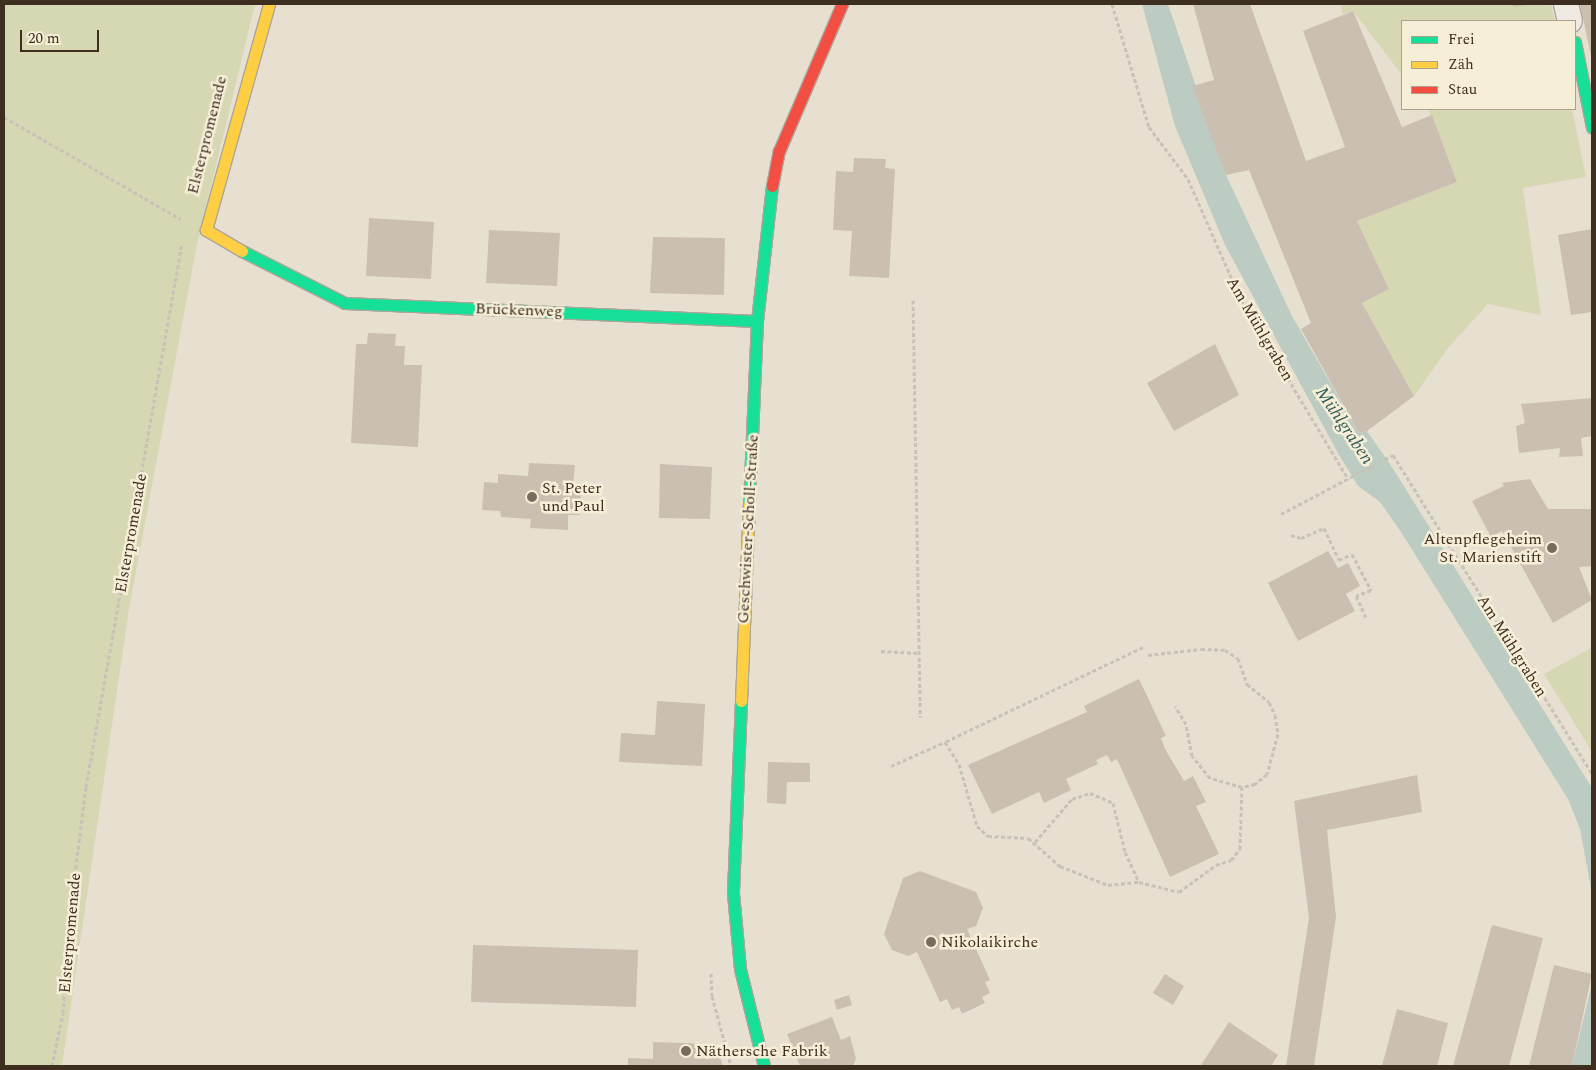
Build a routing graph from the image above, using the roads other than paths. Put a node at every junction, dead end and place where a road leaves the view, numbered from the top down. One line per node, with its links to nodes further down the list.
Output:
1 (269, 4): 7 (street, Brückenweg)
2 (842, 4): 7 (street, Geschwister-Scholl-Straße)
3 (1566, 4): 4 (street)
4 (1570, 20)
5 (1576, 47): 6 (street)
6 (1592, 127)
7 (758, 320): 8 (street, Geschwister-Scholl-Straße)
8 (764, 1066)

